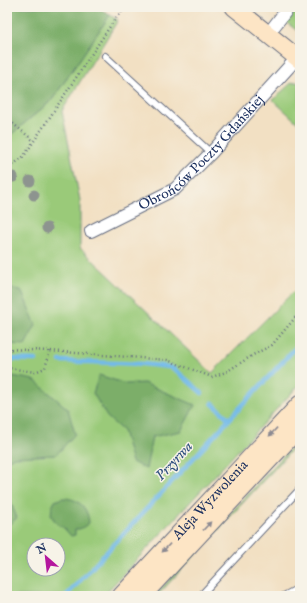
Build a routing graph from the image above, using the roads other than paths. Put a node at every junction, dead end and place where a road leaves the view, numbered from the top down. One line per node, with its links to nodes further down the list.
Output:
1 (234, 7): 3 (main road, Obrońców Poczty Gdańskiej)
2 (289, 7): 3 (street)
3 (268, 34): 5 (main road, Obrońców Poczty Gdańskiej)
4 (105, 56): 6 (lane)
5 (299, 59): 6 (street, Obrońców Poczty Gdańskiej)
6 (211, 153): 7 (street, Obrońców Poczty Gdańskiej)
7 (90, 230)
8 (300, 404): 13 (main road, Aleja Wyzwolenia, one-way to 13)
9 (300, 427): 14 (main road, Aleja Wyzwolenia, one-way to 9)
10 (300, 489): 11 (lane)
11 (203, 592)
12 (300, 593): 15 (lane)
13 (121, 596)
14 (142, 596)
15 (284, 596)

